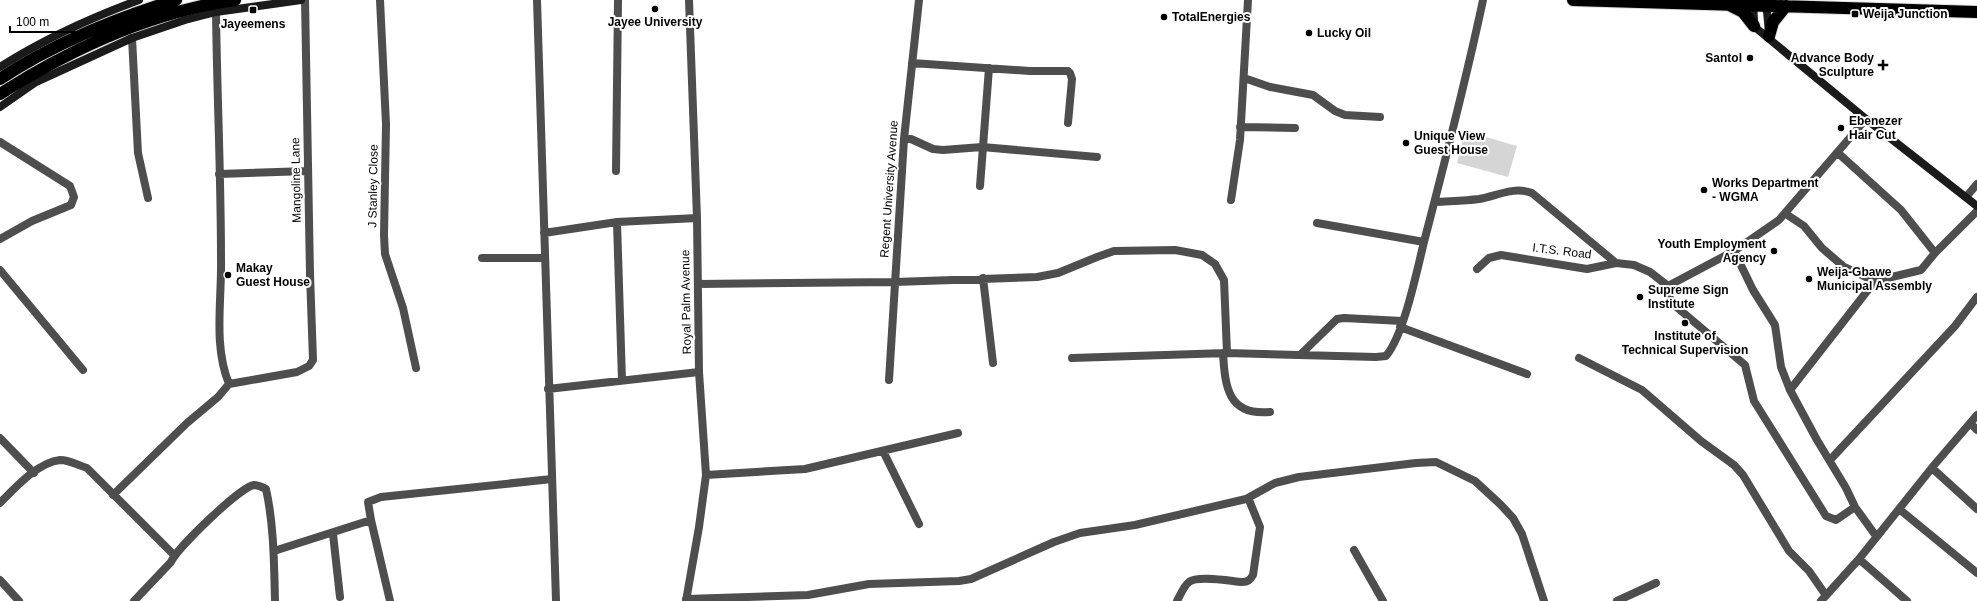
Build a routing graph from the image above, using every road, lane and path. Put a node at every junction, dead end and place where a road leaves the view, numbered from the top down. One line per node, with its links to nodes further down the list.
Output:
1 (139, 0): 24 (street)
2 (176, 0): 27 (highway)
3 (235, 0): 28 (highway)
4 (301, 0): 18 (street)
5 (305, 0): 40 (street, Mangoline Lane)
6 (380, 0): 77 (street, J Stanley Close)
7 (537, 0): 55 (street)
8 (618, 0): 41 (street)
9 (689, 0): 52 (street, Royal Palm Avenue)
10 (919, 0): 23 (street, Regent University Avenue)
11 (1248, 0): 26 (street)
12 (1483, 0): 48 (street)
13 (1573, 0): 16 (highway)
14 (1753, 2): 15 (highway); 16 (highway); 20 (street)
15 (1766, 2): 17 (highway); 22 (street)
16 (1724, 3): 20 (highway)
17 (1786, 6): 19 (highway); 22 (highway)
18 (216, 12): 21 (street); 42 (street)
19 (1977, 12)
20 (1754, 26): 22 (street)
21 (132, 38): 29 (street); 46 (street)
22 (1770, 39): 31 (street)
23 (912, 63): 25 (street); 35 (street, Regent University Avenue)
24 (0, 67)
25 (989, 68): 32 (street); 37 (street)
26 (1244, 78): 30 (street); 33 (street)
27 (0, 79)
28 (0, 94)
29 (0, 107)
30 (1380, 117)
31 (1866, 119): 38 (street); 45 (street)
32 (1068, 123)
33 (1240, 127): 34 (street); 47 (street)
34 (1296, 128)
35 (904, 139): 37 (street); 67 (street, Regent University Avenue)
36 (0, 142): 56 (street)
37 (982, 147): 39 (street); 44 (street)
38 (1838, 153): 51 (street); 59 (street)
39 (1097, 158)
40 (308, 171): 42 (street); 83 (street, Mangoline Lane)
41 (616, 171)
42 (219, 174): 83 (street)
43 (1977, 184): 45 (street)
44 (980, 186)
45 (1966, 197): 49 (street)
46 (148, 198)
47 (1231, 200)
48 (1435, 202): 57 (street); 62 (street)
49 (1977, 206)
50 (1977, 211): 59 (street)
51 (1786, 214): 58 (street); 66 (street)
52 (697, 218): 53 (street); 68 (street, Royal Palm Avenue)
53 (617, 222): 55 (street); 81 (street)
54 (1318, 223): 57 (street)
55 (544, 233): 61 (street)
56 (0, 239)
57 (1424, 242): 71 (street)
58 (1734, 251): 69 (street); 85 (street)
59 (1935, 253): 66 (street)
60 (482, 258): 61 (street)
61 (544, 258): 84 (street)
62 (1616, 264): 63 (street, I.T.S. Road); 69 (street, I.T.S. Road)
63 (1477, 269)
64 (0, 270): 78 (street)
65 (983, 278): 67 (street); 72 (street); 76 (street)
66 (1875, 281): 85 (street)
67 (895, 282): 68 (street); 82 (street, Regent University Avenue)
68 (698, 284): 79 (street, Royal Palm Avenue)
69 (1668, 286): 101 (street)
70 (1977, 297): 93 (street)
71 (1401, 324): 73 (street); 73 (street); 80 (street)
72 (1225, 353): 73 (street); 74 (street); 86 (street)
73 (1301, 354)
74 (1072, 358)
75 (1579, 358): 116 (street)
76 (993, 363)
77 (416, 368)
78 (83, 370)
79 (699, 372): 81 (street); 96 (street, Royal Palm Avenue)
80 (1527, 374)
81 (622, 380): 84 (street)
82 (888, 380)
83 (229, 384): 98 (street)
84 (548, 389): 97 (street)
85 (1790, 390): 93 (street)
86 (1270, 412)
87 (1977, 415): 88 (street)
88 (1970, 423): 89 (street); 94 (street)
89 (1977, 430)
90 (958, 433): 92 (street)
91 (0, 438): 95 (street)
92 (883, 451): 96 (street); 105 (street)
93 (1830, 460): 101 (street)
94 (1932, 468): 102 (street); 103 (street)
95 (34, 473): 98 (street); 100 (street)
96 (706, 475): 117 (street, Royal Palm Avenue)
97 (552, 479): 104 (street); 122 (street)
98 (113, 495): 110 (street)
99 (1246, 499): 117 (street); 123 (street); 125 (street)
100 (0, 503)
101 (1854, 507): 107 (street)
102 (1899, 509): 107 (street); 112 (street)
103 (1977, 509)
104 (371, 520): 106 (street); 121 (street)
105 (919, 524)
106 (333, 534): 109 (street); 115 (street)
107 (1876, 536): 111 (street)
108 (1354, 550): 124 (street)
109 (274, 551): 110 (street); 120 (street)
110 (174, 555): 119 (street)
111 (1859, 559): 116 (street); 127 (street)
112 (1977, 573)
113 (0, 580): 118 (street)
114 (1656, 583): 126 (street)
115 (340, 597)
116 (1823, 597)
117 (686, 600)
118 (19, 601)
119 (134, 601)
120 (275, 601)
121 (390, 601)
122 (556, 601)
123 (1177, 601)
124 (1383, 601)
125 (1544, 601)
126 (1617, 601)
127 (1907, 601)

